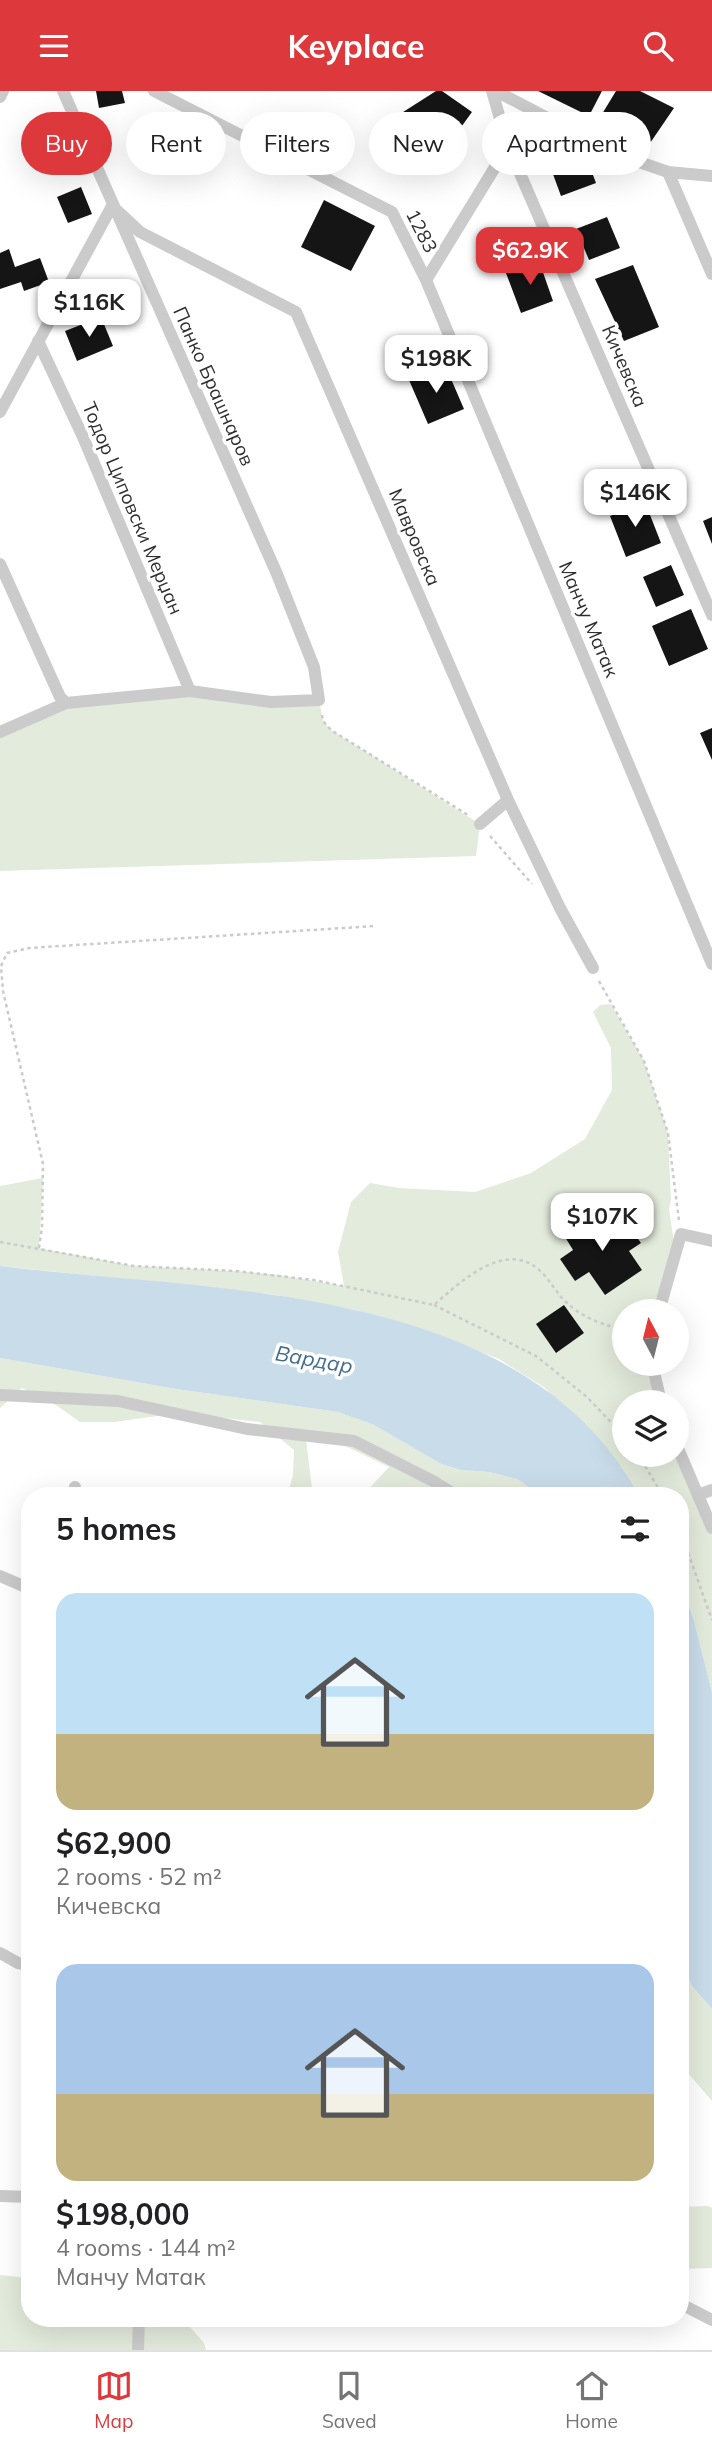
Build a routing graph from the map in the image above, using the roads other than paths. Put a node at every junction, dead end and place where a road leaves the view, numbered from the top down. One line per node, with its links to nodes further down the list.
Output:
1 (3, 91): 5 (street)
2 (63, 91): 11 (street, Панко Брашнаров)
3 (154, 91): 13 (street, 1283)
4 (494, 91): 6 (street, Кичевска); 7 (street)
5 (0, 97)
6 (499, 112)
7 (668, 172): 8 (street); 12 (street)
8 (710, 173)
9 (490, 175): 13 (street)
10 (521, 175): 17 (street, Кичевска)
11 (113, 206): 14 (street); 18 (street, Панко Брашнаров); 21 (street, Мавровска)
12 (712, 274)
13 (426, 280): 23 (street, Манчу Матак)
14 (38, 341): 15 (street); 18 (street, Тодор Циповски Мерџан)
15 (0, 412)
16 (0, 564): 19 (street)
17 (712, 615)
18 (190, 691): 19 (street)
19 (66, 703): 20 (street)
20 (0, 732)
21 (508, 800): 22 (street); 24 (street, Мавровска)
22 (481, 824)
23 (712, 964)
24 (593, 968)
25 (712, 1241): 26 (street)
26 (662, 1299)
27 (0, 1395): 29 (street)
28 (686, 1467): 31 (street)
29 (443, 1487)
30 (712, 1490): 31 (street)
31 (698, 1495): 32 (street)
32 (712, 1528)
33 (0, 1576): 34 (street)
34 (21, 1585)
35 (0, 1953): 36 (street)
36 (21, 1964)
37 (0, 2196): 38 (street)
38 (21, 2197)
39 (689, 2308): 40 (street)
40 (712, 2320)
41 (139, 2327): 42 (street)
42 (138, 2350)

